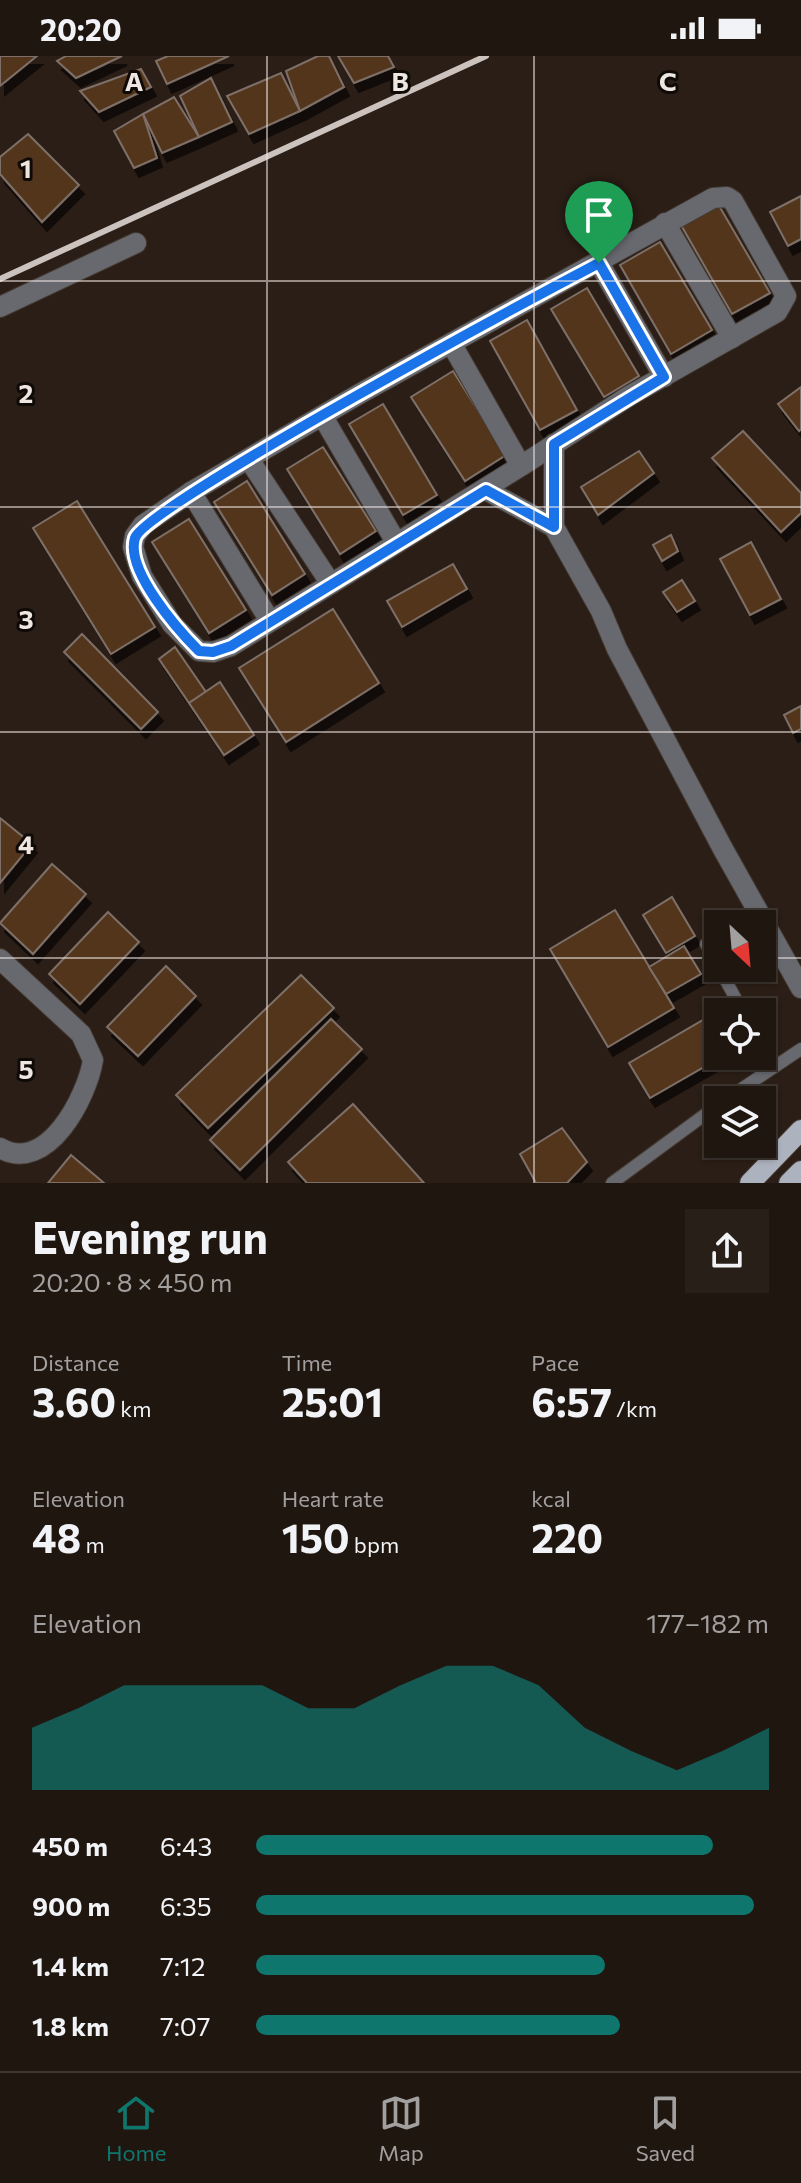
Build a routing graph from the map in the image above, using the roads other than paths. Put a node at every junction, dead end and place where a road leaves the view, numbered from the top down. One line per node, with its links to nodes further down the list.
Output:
1 (665, 223): 3 (street); 5 (street); 5 (street)
2 (136, 243): 4 (street)
3 (599, 263): 6 (street); 7 (street)
4 (0, 307)
5 (732, 338): 7 (street)
6 (451, 343): 8 (street); 11 (street)
7 (664, 377): 9 (street)
8 (323, 417): 10 (street); 15 (street)
9 (554, 444): 11 (street); 14 (street)
10 (250, 461): 13 (street); 16 (street)
11 (521, 466): 12 (street)
12 (486, 490): 14 (street); 15 (street)
13 (191, 492): 17 (street); 17 (street)
14 (554, 527): 19 (street)
15 (396, 542): 16 (street)
16 (331, 584): 17 (street)
17 (270, 621)
18 (0, 959): 26 (street)
19 (801, 988)
20 (801, 1049): 21 (lane)
21 (776, 1064)
22 (766, 1070): 23 (lane)
23 (744, 1086)
24 (704, 1115): 28 (lane)
25 (801, 1130): 29 (main road)
26 (0, 1148)
27 (801, 1171): 30 (main road)
28 (612, 1183)
29 (750, 1183)
30 (789, 1183)

